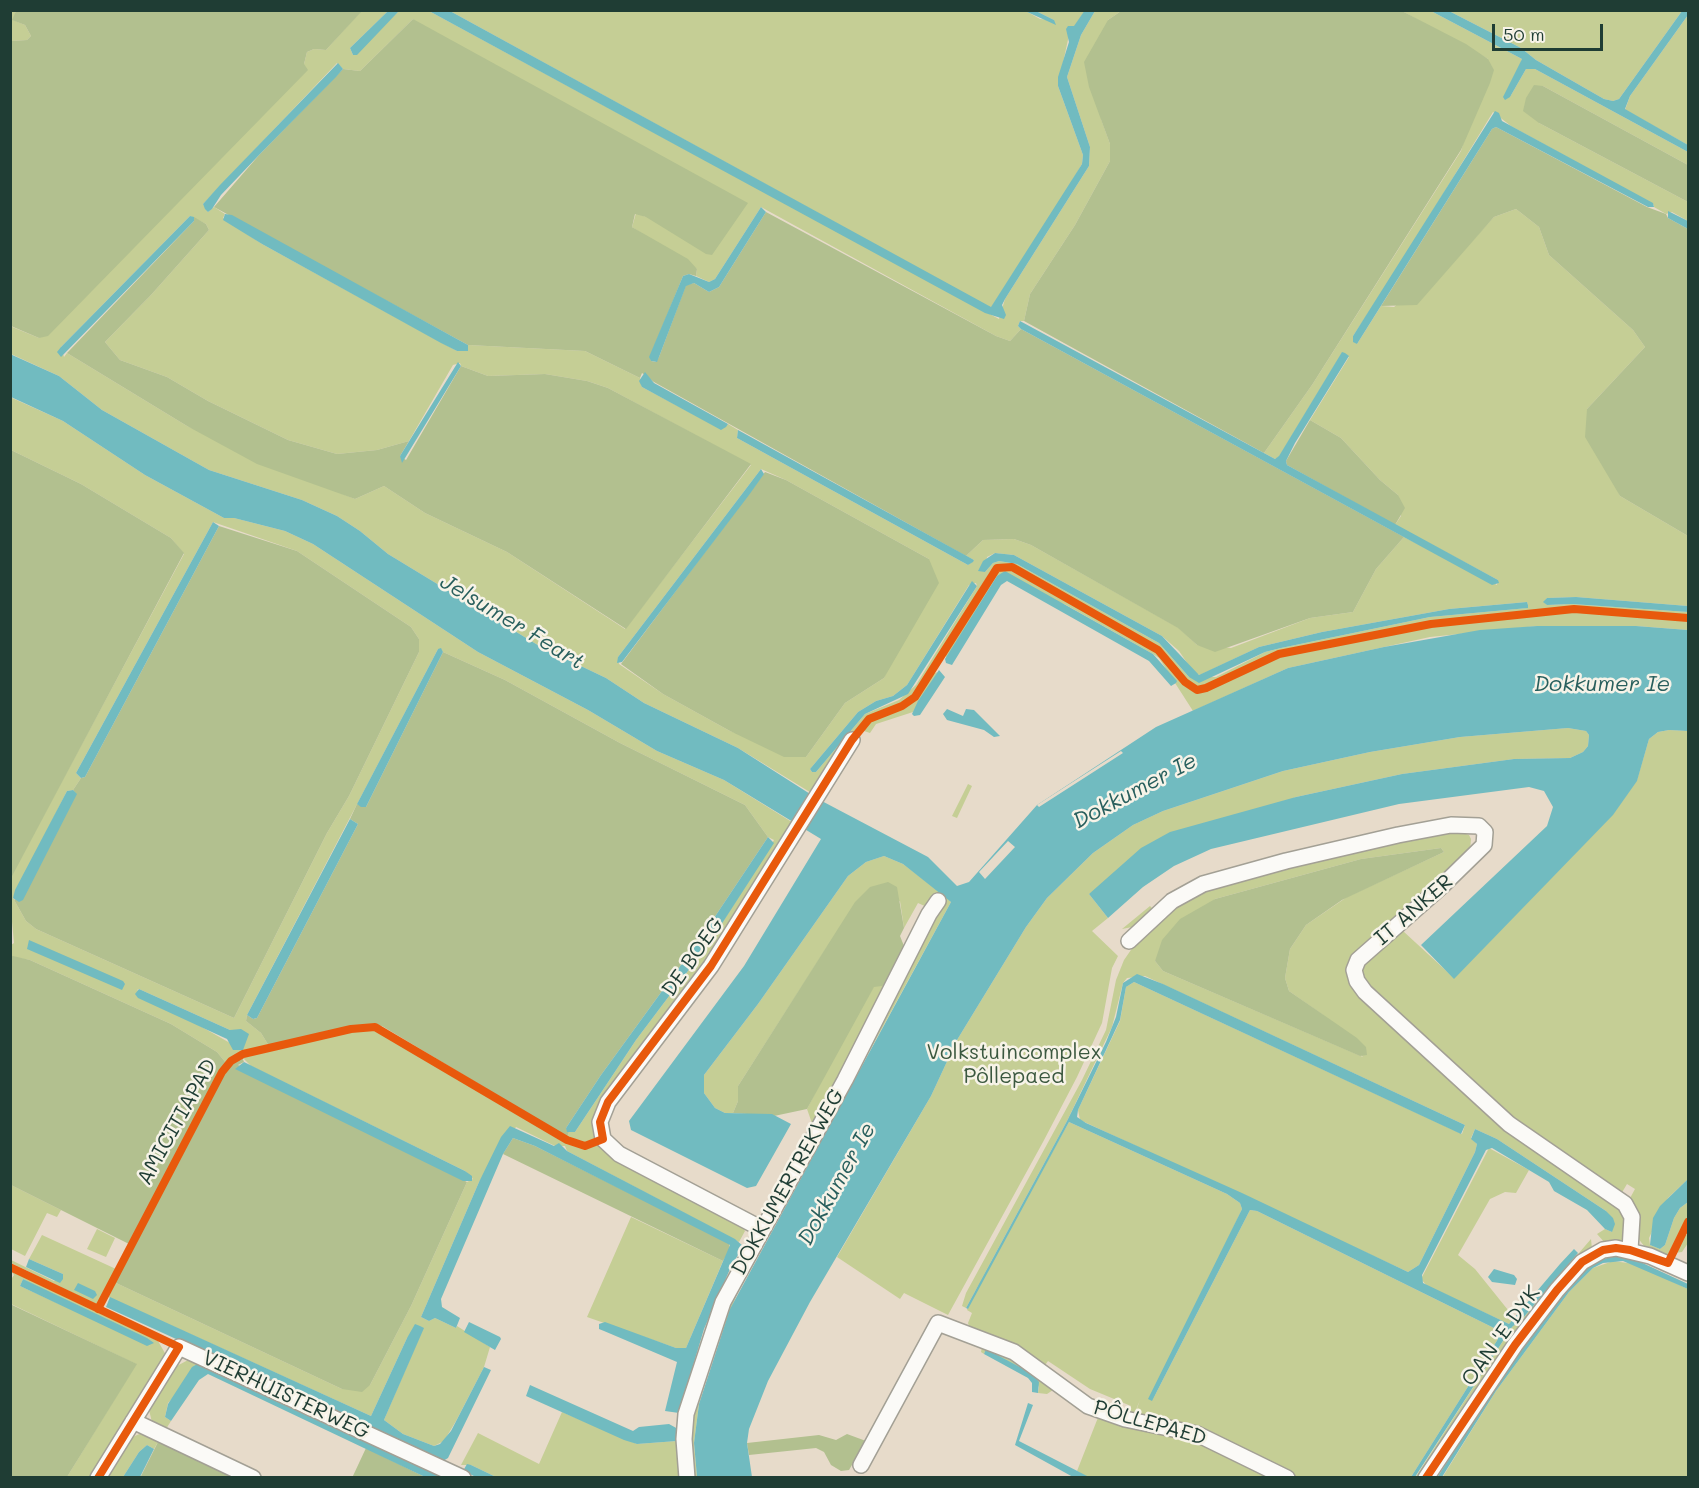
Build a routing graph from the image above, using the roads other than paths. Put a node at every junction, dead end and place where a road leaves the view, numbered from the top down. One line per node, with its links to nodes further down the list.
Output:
1 (852, 740): 4 (street, DE BOEG)
2 (938, 902): 4 (street, DOKKUMERTREKWEG)
3 (1129, 941): 5 (street, IT ANKER)
4 (762, 1228): 12 (street, DOKKUMERTREKWEG)
5 (1630, 1250): 6 (street); 14 (street, OAN 'E DYK)
6 (1689, 1273)
7 (133, 1421): 9 (street); 10 (street); 11 (street, VIERHUISTERWEG)
8 (861, 1465): 13 (street, PÔLLEPAED)
9 (98, 1478)
10 (254, 1478)
11 (463, 1478)
12 (687, 1478)
13 (1287, 1478)
14 (1426, 1478)

